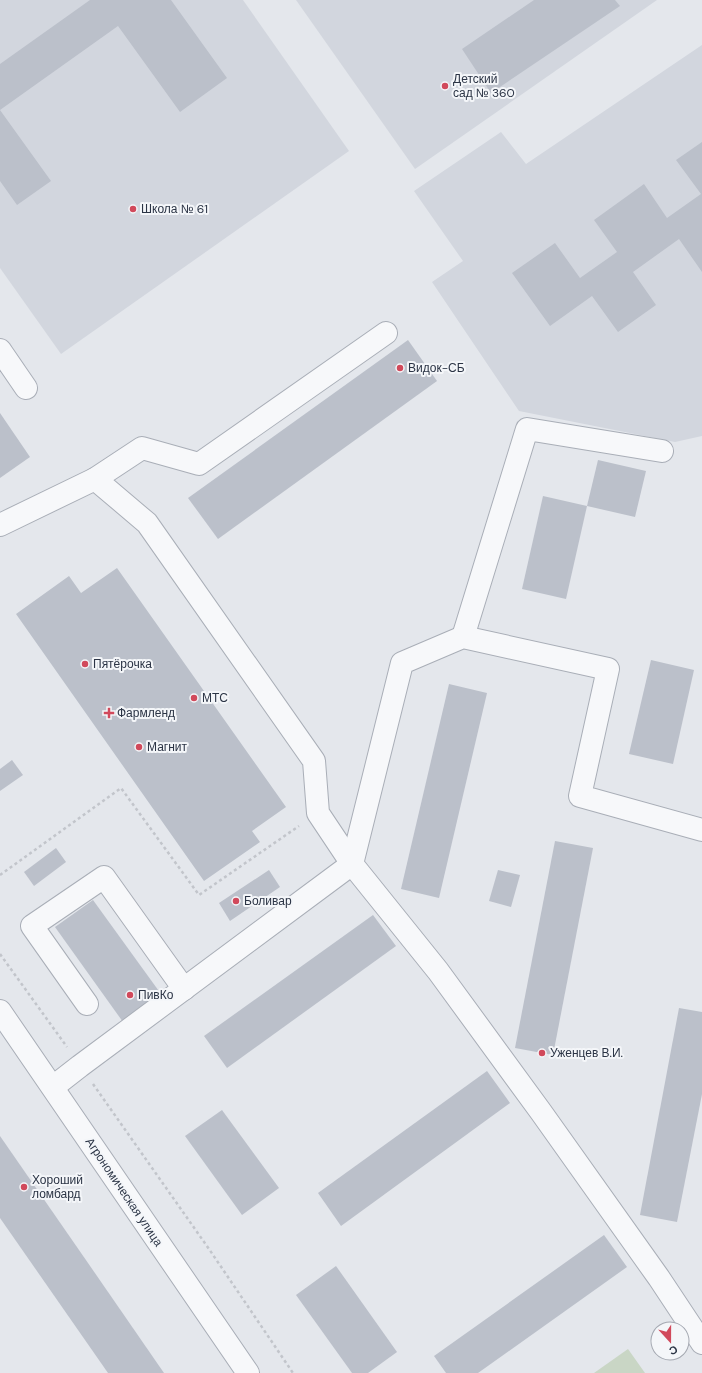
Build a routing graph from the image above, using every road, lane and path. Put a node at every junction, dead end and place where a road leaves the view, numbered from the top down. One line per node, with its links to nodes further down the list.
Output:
1 (386, 333): 5 (street)
2 (0, 350): 3 (street)
3 (26, 388)
4 (662, 451): 7 (street)
5 (95, 479): 6 (street); 8 (street)
6 (0, 525)
7 (463, 637): 9 (street); 10 (street)
8 (318, 812): 10 (street); 11 (path)
9 (702, 830)
10 (352, 864): 13 (street); 18 (street)
11 (0, 875)
12 (0, 954): 16 (path)
13 (184, 989): 14 (street); 16 (street)
14 (87, 1004)
15 (0, 1011): 17 (street, Агрономическая улица)
16 (80, 1066): 17 (street); 20 (path)
17 (53, 1087): 19 (street, Агрономическая улица)
18 (702, 1343)
19 (248, 1373)
20 (293, 1373)

